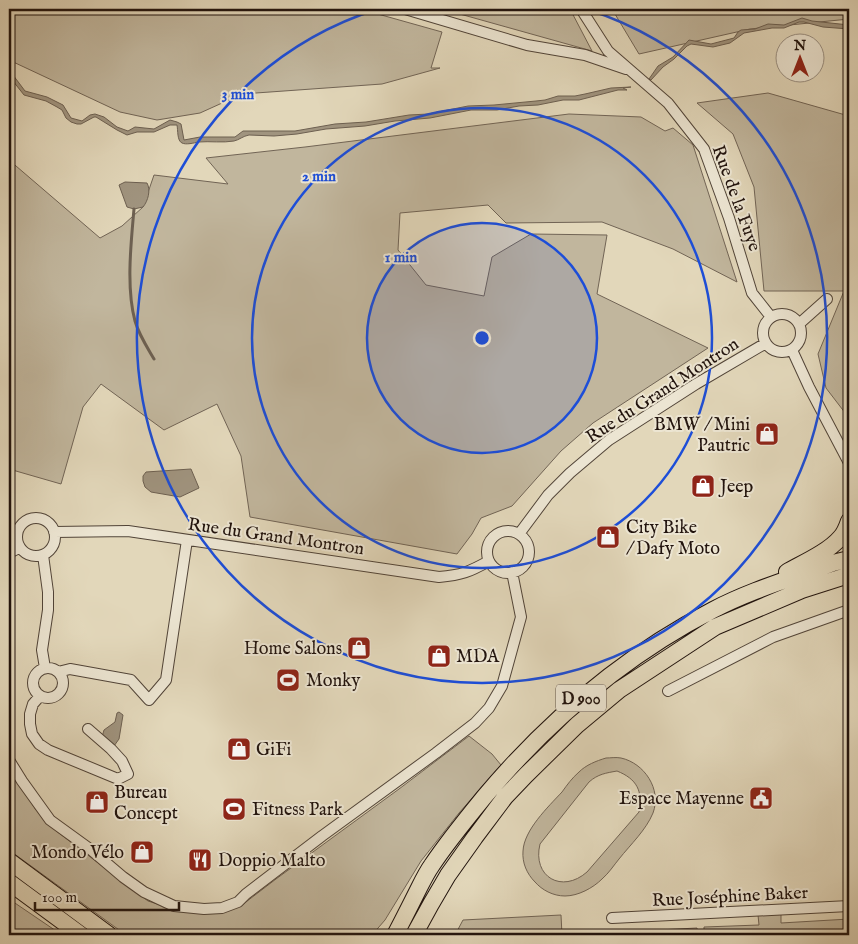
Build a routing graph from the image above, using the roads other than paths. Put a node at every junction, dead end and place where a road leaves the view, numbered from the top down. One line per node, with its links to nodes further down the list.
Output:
1 (405, 9): 3 (street)
2 (581, 9): 3 (street, Rue de la Fuye)
3 (631, 71): 5 (street, Rue de la Fuye)
4 (827, 299): 6 (street)
5 (771, 317): 6 (street); 7 (street)
6 (799, 324): 8 (street)
7 (766, 344): 8 (street); 14 (street, Rue du Grand Montron)
8 (792, 350): 9 (street)
9 (849, 463)
10 (9, 521): 12 (street)
11 (849, 521): 24 (main road)
12 (19, 527): 13 (street); 16 (street)
13 (54, 532): 15 (street, Rue du Grand Montron); 18 (street)
14 (519, 534): 20 (street); 21 (street)
15 (187, 540): 20 (street, Rue du Grand Montron); 28 (street)
16 (19, 548): 17 (street); 18 (street)
17 (9, 553)
18 (43, 555): 27 (street)
19 (849, 558): 24 (main road, D 900)
20 (489, 561): 21 (street)
21 (512, 572): 32 (street)
22 (849, 575): 26 (main road, D 900)
23 (849, 586): 26 (main road)
24 (736, 599): 34 (main road, D 900)
25 (849, 610): 29 (street)
26 (697, 639): 44 (main road, D 900)
27 (44, 668): 28 (street); 30 (street)
28 (58, 672): 30 (street)
29 (668, 691)
30 (40, 696): 31 (street)
31 (88, 729)
32 (9, 760)
33 (9, 861): 41 (main road)
34 (431, 866): 42 (main road, D 900); 43 (main road, D 900)
35 (9, 882): 37 (main road)
36 (849, 906): 38 (street, Rue Joséphine Baker)
37 (43, 908): 39 (main road); 40 (main road)
38 (612, 918)
39 (69, 935)
40 (81, 935)
41 (109, 935)
42 (384, 935)
43 (395, 935)
44 (414, 935)

